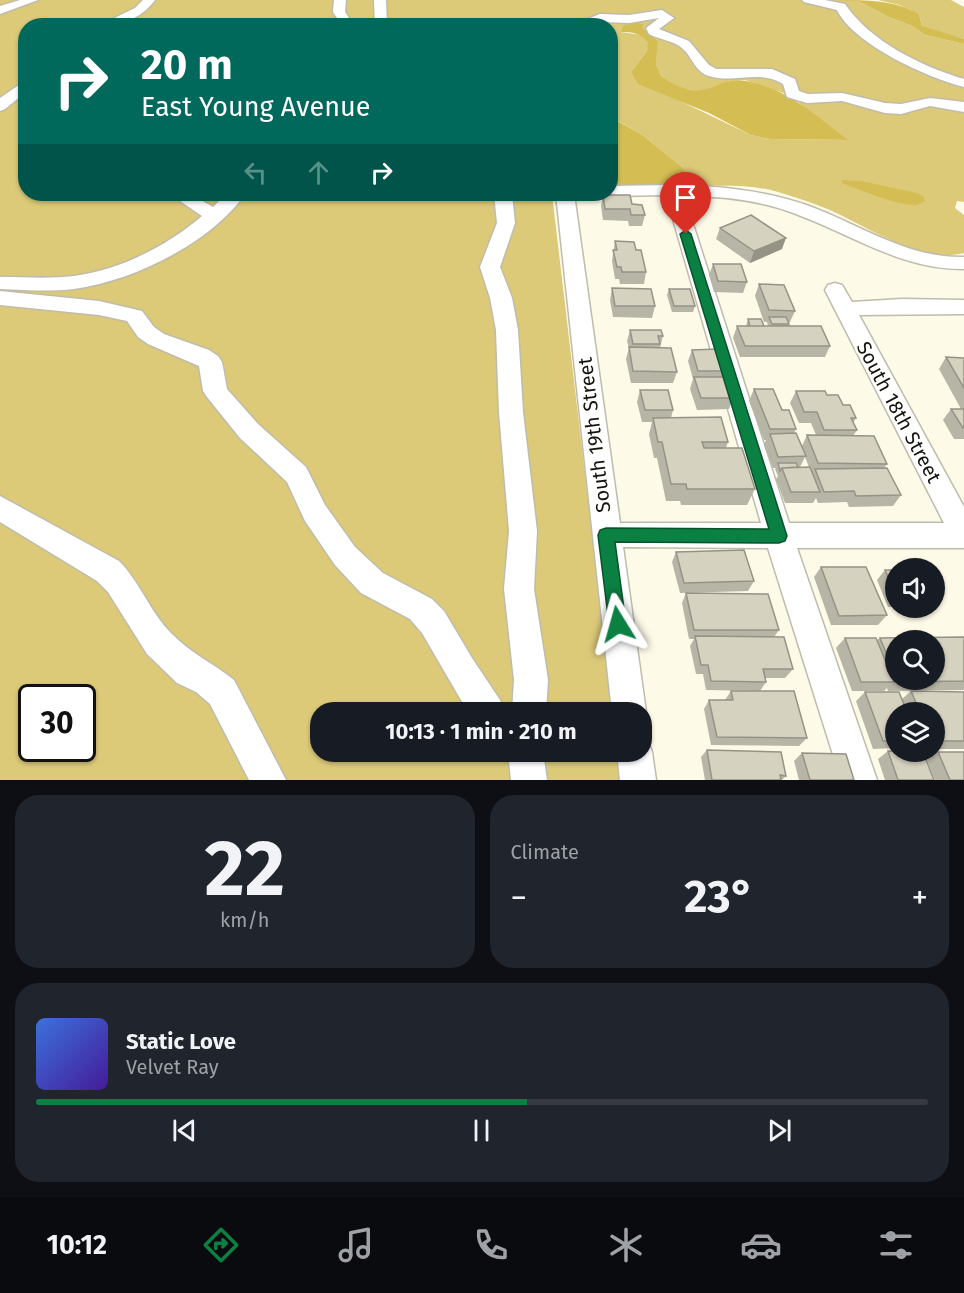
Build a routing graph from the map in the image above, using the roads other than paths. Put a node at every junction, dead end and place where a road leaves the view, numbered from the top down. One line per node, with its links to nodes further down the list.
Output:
1 (32, 0): 6 (street)
2 (149, 0): 7 (street)
3 (340, 0): 8 (street)
4 (380, 0): 9 (street)
5 (808, 0): 11 (street)
6 (0, 10)
7 (123, 18)
8 (343, 18)
9 (381, 18)
10 (618, 19): 14 (street)
11 (964, 83)
12 (18, 91): 13 (street)
13 (0, 106)
14 (964, 107)
15 (673, 190): 16 (street); 22 (street); 29 (street)
16 (618, 191)
17 (189, 201): 21 (street)
18 (229, 201): 21 (street)
19 (504, 201): 31 (street)
20 (566, 201): 27 (street, South 19th Street)
21 (214, 215): 23 (street)
22 (964, 263)
23 (0, 283)
24 (0, 298): 30 (street)
25 (964, 307): 28 (street, South 18th Street)
26 (0, 508): 34 (street)
27 (606, 535): 29 (street); 32 (street, South 19th Street)
28 (964, 535): 29 (street)
29 (779, 536): 36 (street)
30 (481, 702)
31 (530, 702)
32 (628, 702)
33 (635, 762): 35 (street)
34 (268, 780)
35 (638, 780)
36 (859, 780)

